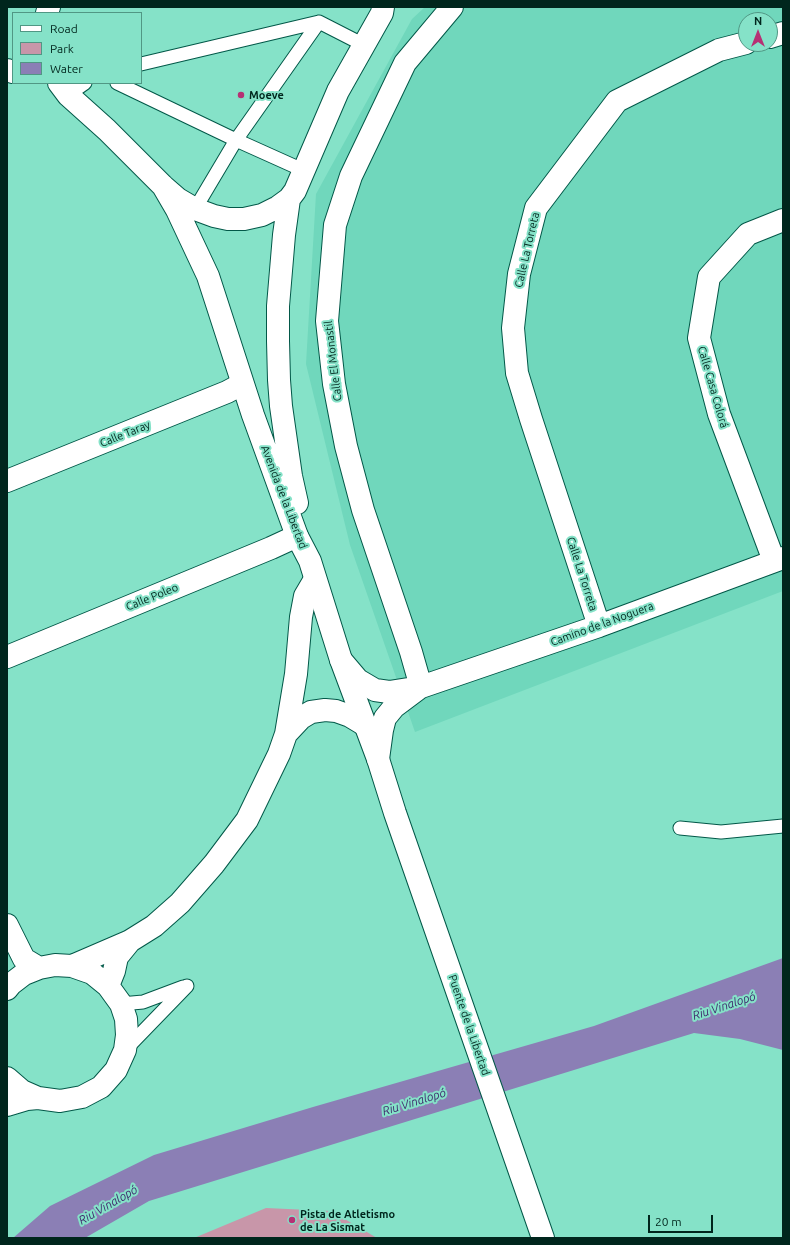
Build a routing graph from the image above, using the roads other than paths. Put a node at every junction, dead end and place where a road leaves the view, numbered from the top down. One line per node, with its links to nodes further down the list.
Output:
1 (452, 7): 24 (street, Calle El Monastil)
2 (384, 9): 4 (street)
3 (319, 22): 4 (lane); 6 (lane); 10 (lane)
4 (364, 45): 11 (street)
5 (738, 45): 21 (street, Calle La Torreta)
6 (142, 64)
7 (47, 84): 9 (street)
8 (119, 84): 10 (lane)
9 (69, 88): 12 (street)
10 (236, 140): 11 (lane); 14 (lane)
11 (305, 171): 13 (street)
12 (163, 186): 14 (street); 16 (street, Avenida de la Libertad)
13 (289, 198): 14 (street); 20 (street)
14 (195, 209)
15 (783, 220): 19 (street, Calle Casa Colorá)
16 (242, 384): 17 (street, Calle Taray); 18 (street, Avenida de la Libertad)
17 (7, 481)
18 (297, 536): 20 (street, Avenida de la Libertad); 22 (street, Calle Poleo)
19 (778, 559): 21 (street, Camino de la Noguera)
20 (312, 570): 23 (street, Avenida de la Libertad); 26 (street)
21 (599, 626): 24 (street, Camino de la Noguera)
22 (7, 657)
23 (341, 660): 24 (street); 25 (street, Avenida de la Libertad)
24 (421, 687): 27 (street)
25 (365, 725): 26 (street); 27 (street, Avenida de la Libertad)
26 (286, 734): 32 (street)
27 (378, 760): 28 (street, Avenida de la Libertad)
28 (395, 813): 42 (street, Puente de la Libertad)
29 (783, 826): 30 (lane)
30 (680, 828)
31 (7, 925): 34 (street)
32 (130, 941): 33 (street); 35 (street)
33 (72, 966): 34 (street); 35 (street)
34 (39, 968): 36 (street)
35 (108, 986): 37 (street)
36 (7, 988)
37 (121, 1004): 38 (street); 38 (lane)
38 (125, 1050): 40 (street)
39 (7, 1078): 40 (street)
40 (38, 1098): 41 (street)
41 (7, 1106)
42 (543, 1238)

